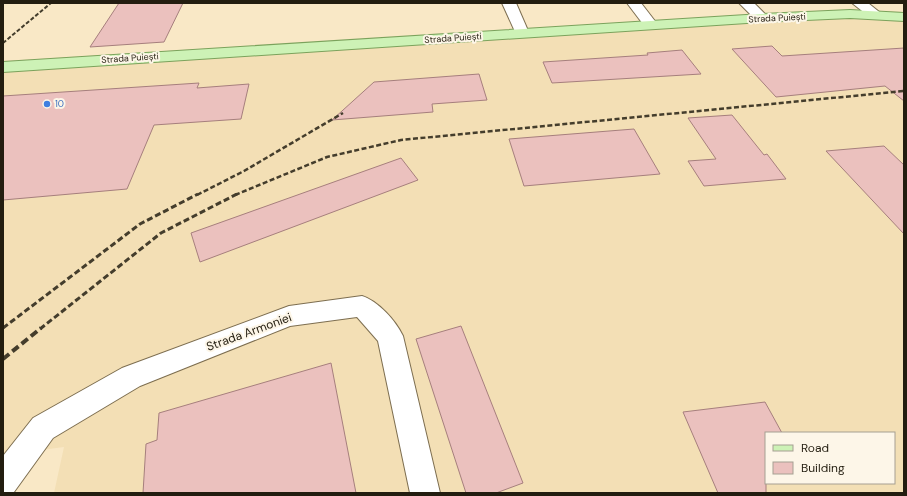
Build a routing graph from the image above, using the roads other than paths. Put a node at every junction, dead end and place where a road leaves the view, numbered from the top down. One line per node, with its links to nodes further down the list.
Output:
1 (509, 3): 9 (street)
2 (634, 3): 8 (street)
3 (746, 3): 7 (street)
4 (860, 3): 5 (street)
5 (876, 15): 6 (main road, Strada Puiești); 7 (main road, Strada Puiești)
6 (904, 17)
7 (762, 18): 8 (main road, Strada Puiești)
8 (651, 25): 9 (main road, Strada Puiești)
9 (522, 33): 10 (main road, Strada Puiești)
10 (3, 67)
11 (3, 481): 12 (street, Strada Armoniei)
12 (425, 493)

